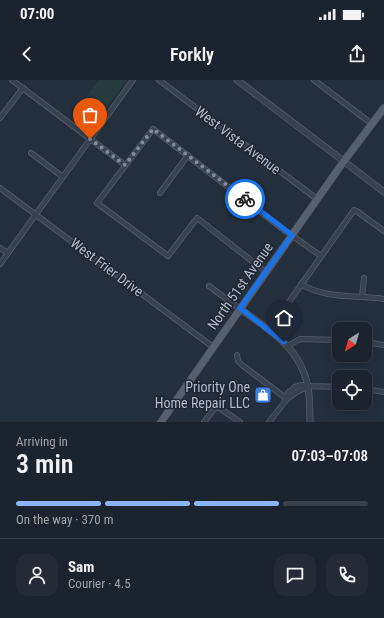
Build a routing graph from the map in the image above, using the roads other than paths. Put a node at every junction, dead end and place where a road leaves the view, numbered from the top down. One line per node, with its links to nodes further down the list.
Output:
1 (12, 80): 6 (street)
2 (133, 80): 10 (street)
3 (159, 80): 19 (street, West Vista Avenue)
4 (237, 80): 13 (street)
5 (314, 80): 9 (street)
6 (23, 88): 8 (street); 10 (street)
7 (384, 108): 9 (main road, North 51st Avenue)
8 (0, 118)
9 (372, 124): 13 (main road, North 51st Avenue)
10 (90, 139): 14 (street); 15 (street)
11 (31, 153): 15 (street)
12 (188, 155): 14 (street); 18 (street); 22 (street)
13 (344, 161): 17 (street); 19 (main road, North 51st Avenue)
14 (125, 165): 27 (street)
15 (63, 177): 20 (street)
16 (0, 188): 20 (street, West Frier Drive)
17 (384, 192)
18 (160, 193)
19 (317, 199): 22 (main road, North 51st Avenue)
20 (36, 214): 24 (street); 39 (street, West Frier Drive)
21 (384, 231): 25 (street)
22 (292, 235): 25 (street); 27 (main road, North 51st Avenue)
23 (0, 248): 24 (street)
24 (8, 253): 26 (street)
25 (321, 256): 29 (street)
26 (0, 264)
27 (266, 272): 33 (main road, North 51st Avenue)
28 (364, 278): 31 (street)
29 (301, 284): 31 (street); 34 (street)
30 (209, 286): 33 (street)
31 (362, 296): 32 (street)
32 (384, 299)
33 (240, 308): 38 (street); 39 (main road, North 51st Avenue)
34 (281, 318)
35 (332, 340): 38 (street)
36 (372, 343): 37 (street)
37 (384, 345)
38 (288, 346): 41 (street)
39 (213, 347): 46 (main road, North 51st Avenue)
40 (237, 355): 45 (street)
41 (308, 386): 42 (street); 45 (street); 50 (street)
42 (332, 387)
43 (372, 390): 44 (street)
44 (384, 392)
45 (287, 399): 49 (street)
46 (161, 422)
47 (204, 422): 48 (street)
48 (240, 422)
49 (270, 422)
50 (310, 422)

